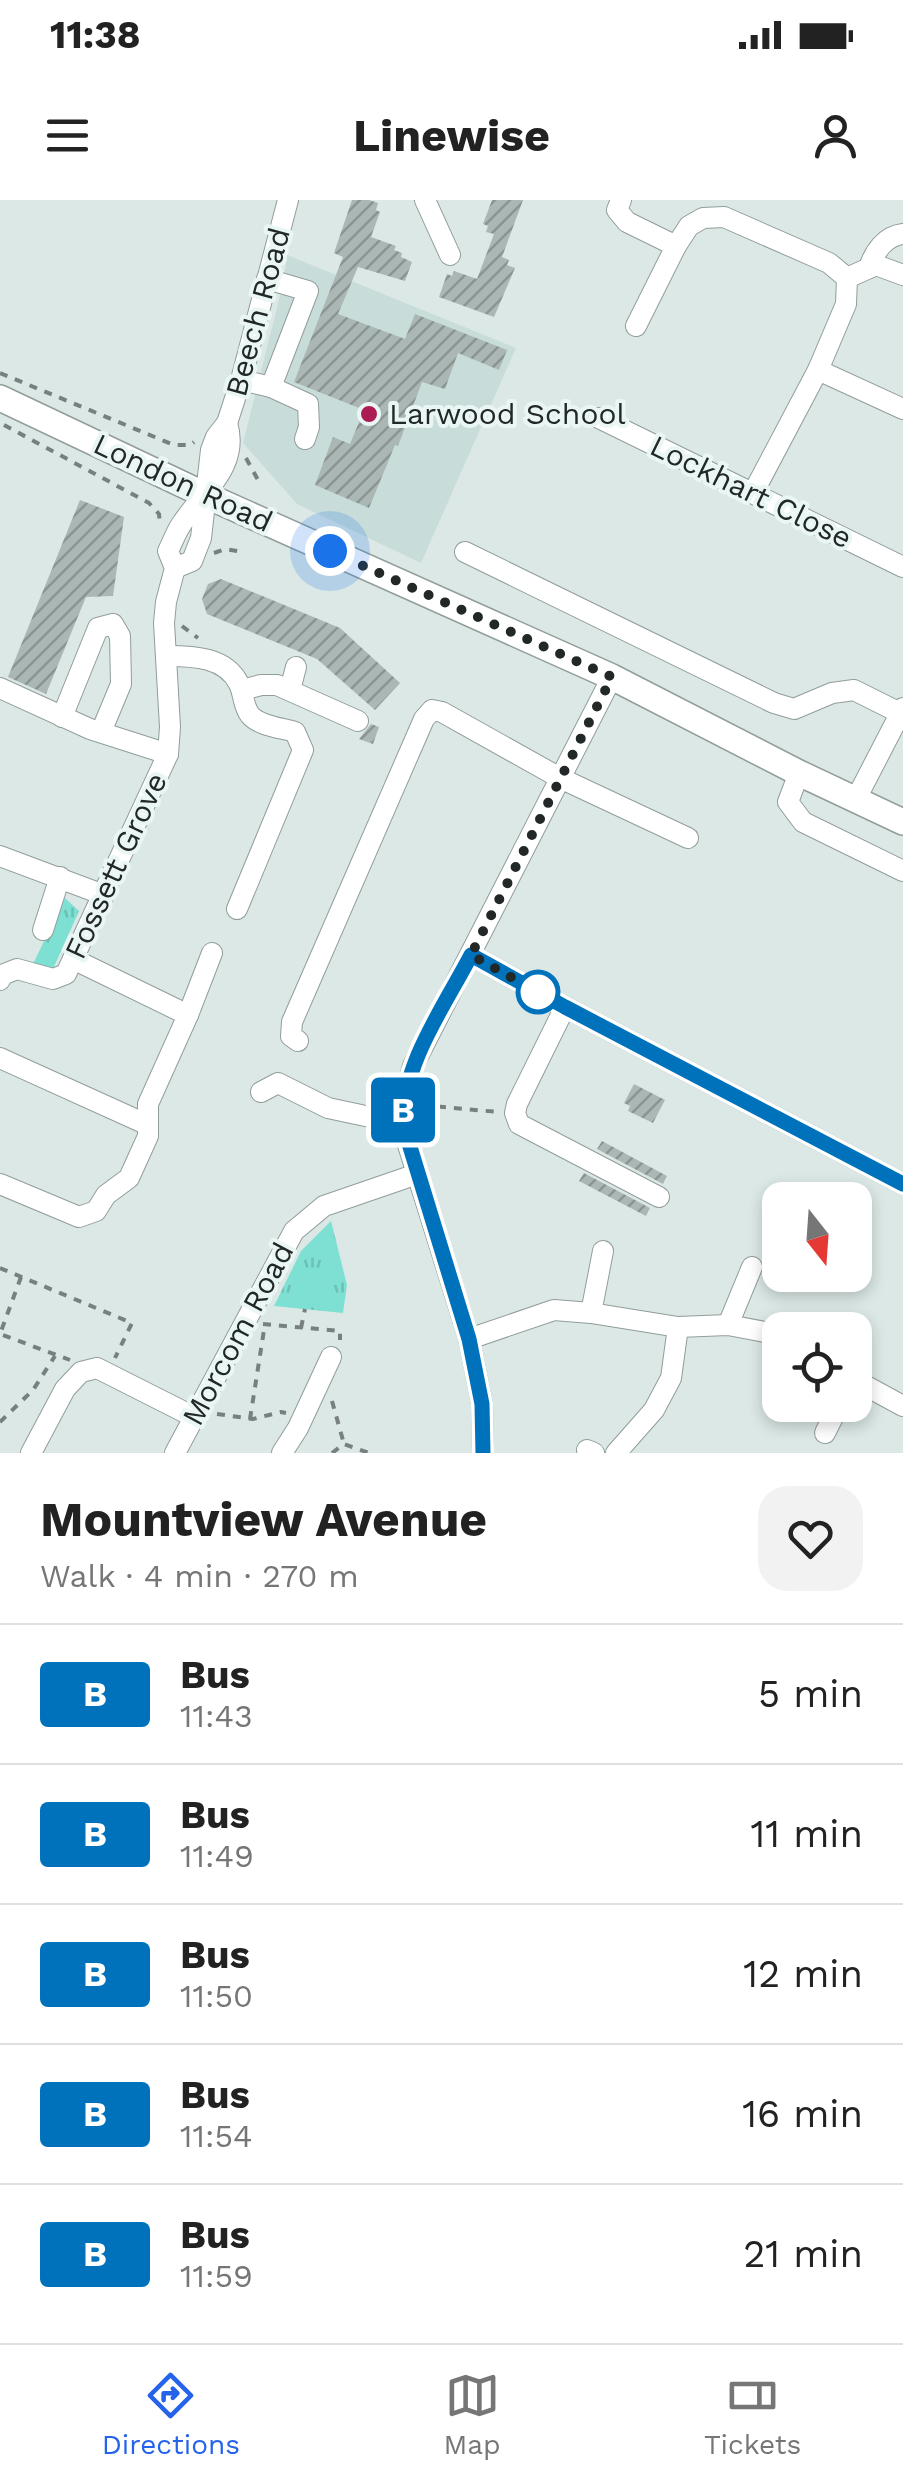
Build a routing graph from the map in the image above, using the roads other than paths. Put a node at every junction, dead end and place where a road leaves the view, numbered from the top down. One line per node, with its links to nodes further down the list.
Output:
1 (288, 200): 10 (street, Beech Road)
2 (425, 200): 6 (street)
3 (621, 200): 5 (street)
4 (903, 234): 7 (street)
5 (676, 246): 9 (street); 11 (street)
6 (450, 255)
7 (869, 268): 8 (street); 9 (street)
8 (903, 275)
9 (848, 278): 12 (street)
10 (267, 279): 13 (street, Beech Road); 14 (street)
11 (636, 326)
12 (818, 370): 16 (street); 19 (street)
13 (241, 380): 14 (street); 20 (street, Beech Road)
14 (272, 387): 18 (street)
15 (0, 398): 20 (main road, London Road)
16 (903, 408)
17 (599, 418): 19 (street, Lockhart Close)
18 (305, 439)
19 (753, 493): 22 (street, Lockhart Close)
20 (205, 495): 23 (street, Fossett Grove); 25 (main road, London Road)
21 (464, 552): 29 (street)
22 (903, 567)
23 (167, 656): 27 (street); 34 (street, Fossett Grove)
24 (296, 666): 28 (street)
25 (612, 677): 35 (main road, London Road); 36 (street)
26 (0, 688): 30 (street)
27 (242, 690): 28 (street); 44 (street)
28 (290, 690): 31 (street)
29 (902, 710): 33 (street)
30 (62, 716): 32 (street); 32 (street)
31 (358, 720)
32 (101, 732): 34 (street)
33 (896, 741): 37 (street)
34 (168, 754): 43 (street, Fossett Grove)
35 (799, 773): 37 (main road, London Road); 41 (street)
36 (560, 778): 39 (street); 47 (street); 52 (street)
37 (856, 799): 38 (main road, London Road)
38 (903, 822)
39 (688, 838)
40 (0, 856): 42 (street)
41 (903, 871)
42 (60, 877): 43 (street); 45 (street)
43 (104, 894): 48 (street, Fossett Grove)
44 (237, 909)
45 (44, 930)
46 (212, 953): 51 (street)
47 (471, 955): 50 (street); 55 (street)
48 (73, 960): 49 (street, Fossett Grove); 51 (street)
49 (0, 980)
50 (565, 1007): 59 (street); 60 (street)
51 (188, 1015): 56 (street)
52 (298, 1042)
53 (0, 1058): 56 (street)
54 (261, 1092): 55 (street)
55 (403, 1114): 57 (street)
56 (148, 1125): 58 (street)
57 (417, 1174): 67 (street); 71 (street, Morcom Road)
58 (0, 1184)
59 (903, 1184)
60 (660, 1196)
61 (603, 1251): 63 (street)
62 (752, 1266): 64 (street)
63 (591, 1313): 65 (street); 67 (street)
64 (728, 1325): 65 (street); 66 (street)
65 (678, 1328): 78 (street)
66 (762, 1332)
67 (469, 1339): 77 (street)
68 (335, 1354): 76 (street)
69 (872, 1389): 70 (street)
70 (903, 1406)
71 (196, 1414): 74 (street); 75 (street, Morcom Road)
72 (830, 1422): 73 (street)
73 (825, 1433)
74 (30, 1453)
75 (174, 1453)
76 (282, 1453)
77 (483, 1453)
78 (616, 1453)

